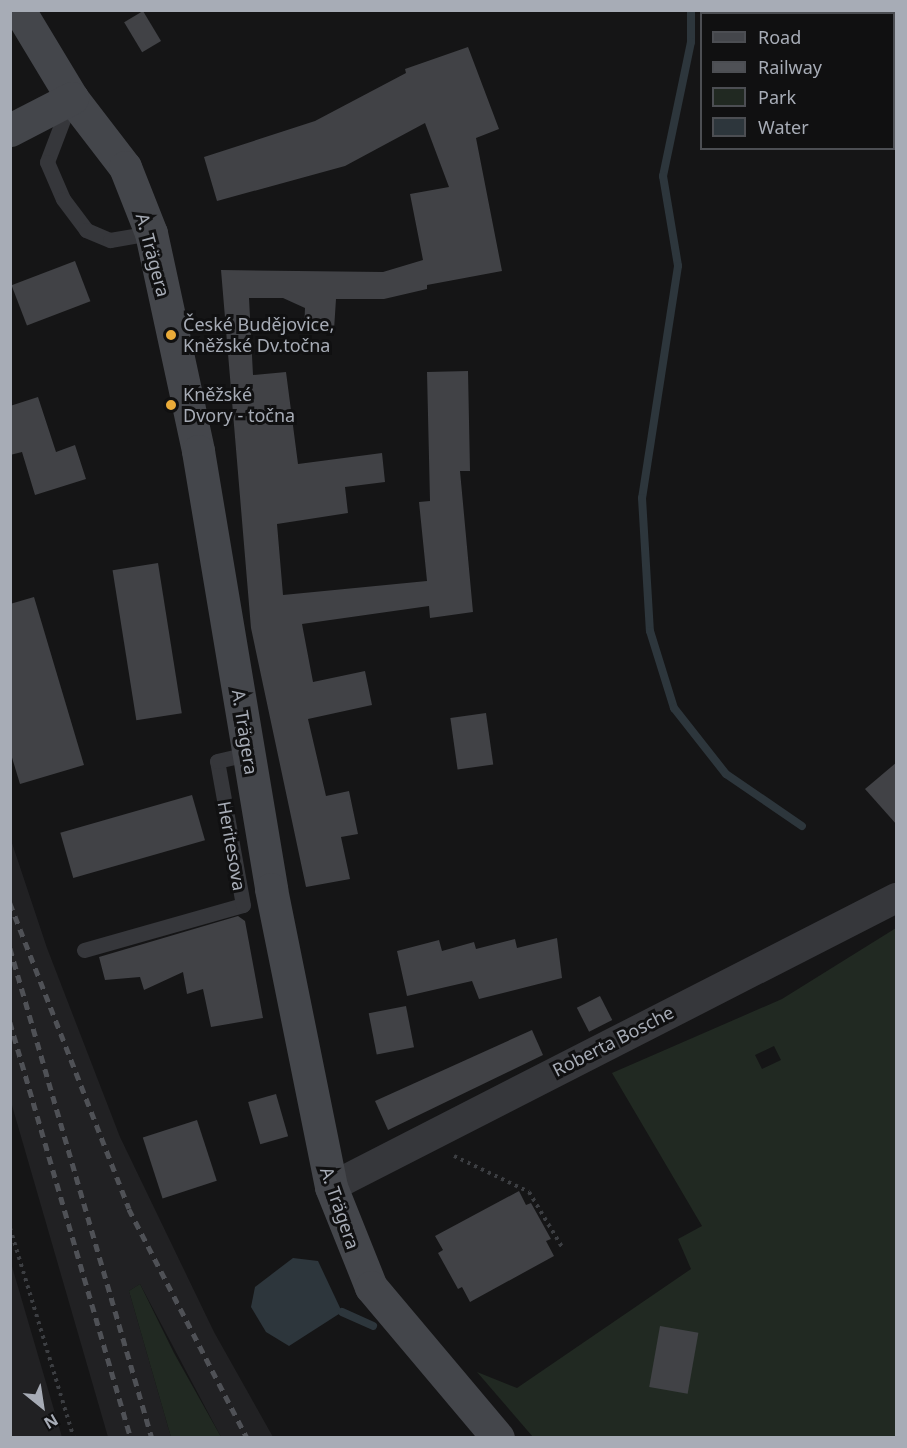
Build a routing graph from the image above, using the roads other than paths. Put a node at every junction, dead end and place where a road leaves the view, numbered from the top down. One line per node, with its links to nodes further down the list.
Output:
1 (19, 10): 2 (street, A. Trägera)
2 (72, 98): 3 (street); 4 (street, A. Trägera); 4 (lane)
3 (10, 130)
4 (151, 233): 5 (street, A. Trägera)
5 (248, 754): 7 (lane, Heritesova); 8 (street, A. Trägera)
6 (897, 898): 8 (street, Roberta Bosche)
7 (84, 950)
8 (331, 1187): 9 (street, A. Trägera)
9 (498, 1437)

